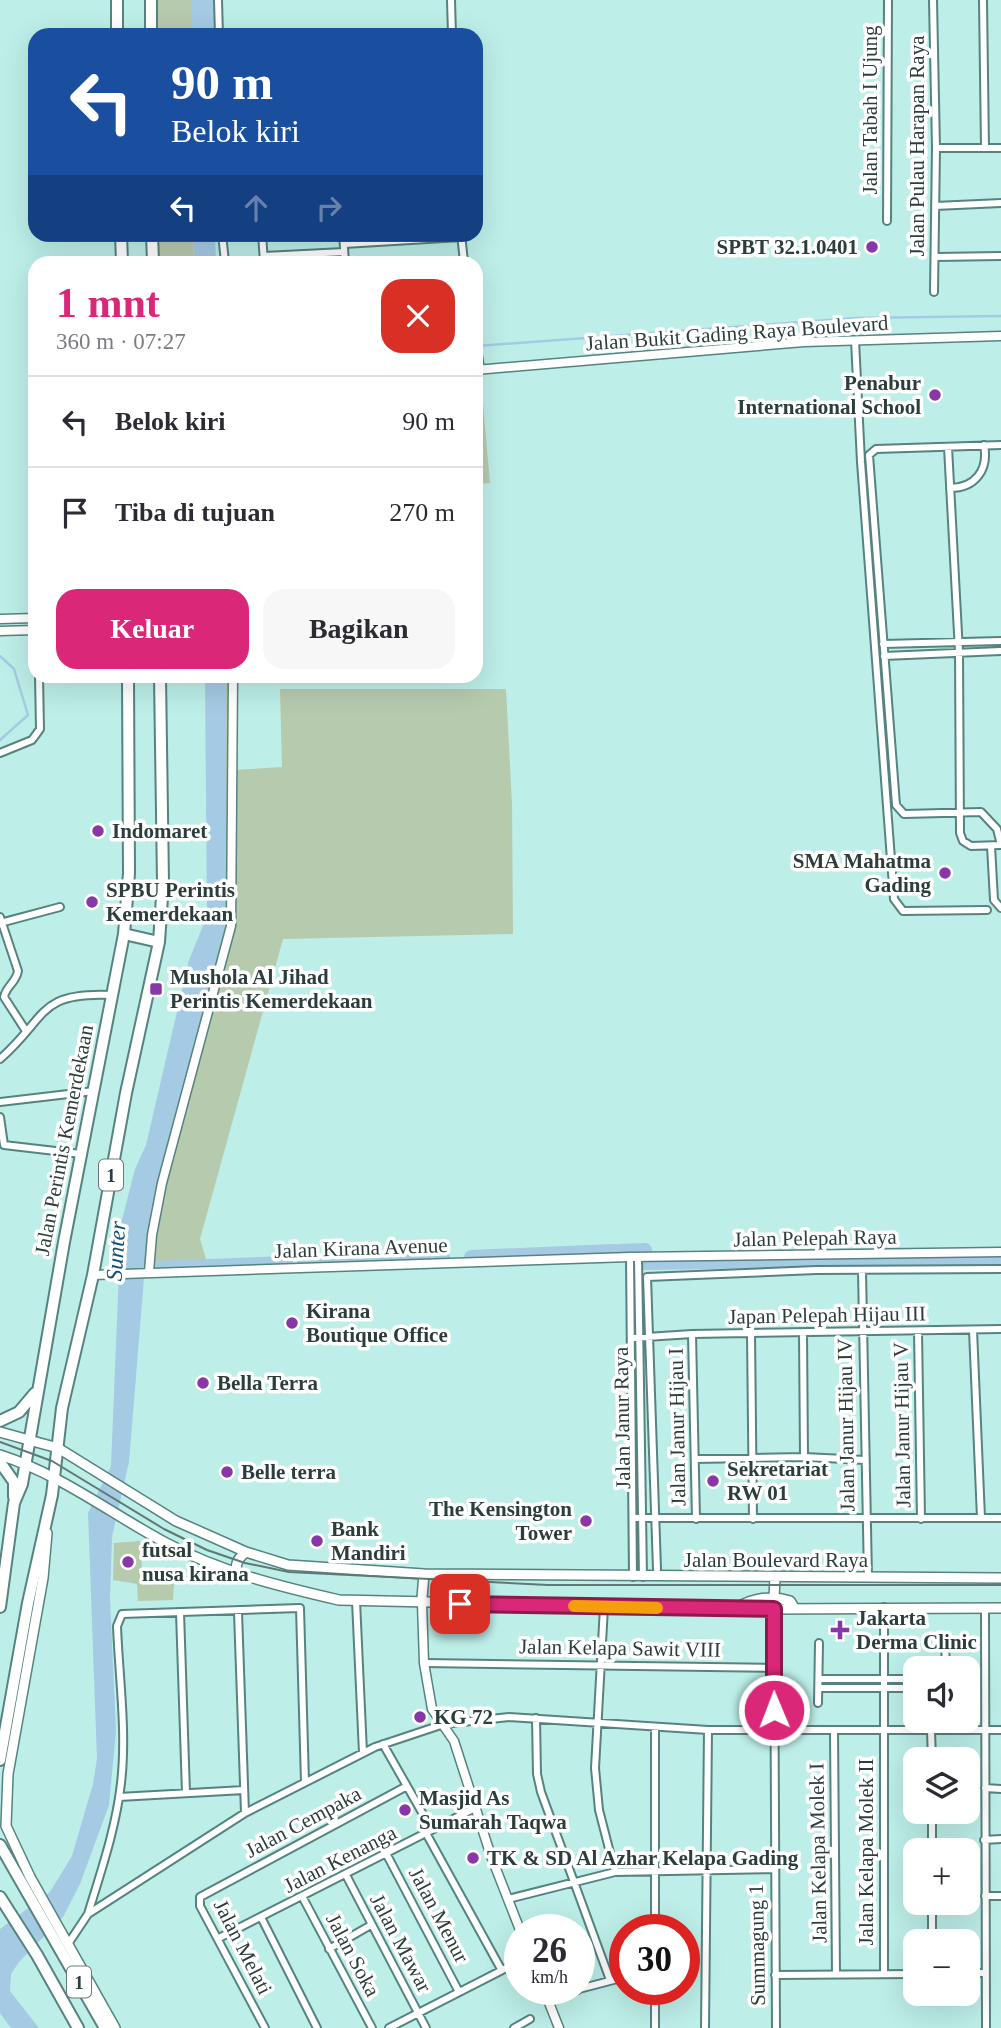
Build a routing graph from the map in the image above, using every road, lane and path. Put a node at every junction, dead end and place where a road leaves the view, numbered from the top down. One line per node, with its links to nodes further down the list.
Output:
1 (117, 0): 8 (highway)
2 (151, 0): 9 (highway)
3 (218, 0): 10 (street)
4 (451, 0): 11 (street)
5 (888, 0): 17 (street, Jalan Tabah I Ujung)
6 (933, 0): 12 (street, Jalan Pulau Harapan Raya)
7 (983, 0): 13 (street)
8 (117, 28)
9 (151, 28)
10 (219, 28)
11 (452, 28)
12 (936, 148): 13 (street); 16 (street, Jalan Pulau Harapan Raya)
13 (985, 148): 14 (street)
14 (1001, 148)
15 (1001, 203): 16 (street)
16 (935, 206): 24 (street, Jalan Pulau Harapan Raya)
17 (887, 221)
18 (344, 242): 20 (street)
19 (402, 242): 20 (street)
20 (344, 248): 21 (street); 22 (street)
21 (286, 256)
22 (345, 256)
23 (1001, 256): 24 (street)
24 (935, 257): 25 (street, Jalan Pulau Harapan Raya)
25 (934, 292)
26 (1001, 336): 27 (street, Jalan Bukit Gading Raya Boulevard)
27 (855, 340): 28 (street, Jalan Bukit Gading Raya Boulevard); 53 (street)
28 (483, 370)
29 (1001, 445): 30 (street)
30 (984, 446): 31 (street); 32 (street)
31 (948, 447): 32 (street); 39 (street)
32 (950, 488): 38 (street)
33 (28, 618): 34 (street)
34 (0, 619)
35 (28, 630): 36 (street)
36 (0, 631)
37 (1001, 641): 38 (street)
38 (958, 643): 39 (street); 41 (street)
39 (883, 644): 42 (street)
40 (1001, 651): 41 (street)
41 (958, 652): 42 (street); 48 (street)
42 (884, 656): 48 (street)
43 (38, 683): 47 (street)
44 (128, 683): 55 (highway, Jalan Perintis Kemerdekaan / 1)
45 (160, 683): 56 (highway, 1)
46 (233, 683): 69 (street)
47 (0, 753)
48 (959, 813): 49 (street); 50 (street)
49 (1001, 845): 50 (street)
50 (991, 846): 52 (street)
51 (60, 907): 54 (street)
52 (1001, 908)
53 (987, 910)
54 (1, 921): 57 (street)
55 (124, 934): 56 (highway); 58 (highway, Jalan Perintis Kemerdekaan / 1)
56 (159, 942): 70 (highway, 1)
57 (3, 991): 59 (street)
58 (111, 995): 59 (street); 61 (highway, Jalan Perintis Kemerdekaan / 1)
59 (26, 1031): 60 (street)
60 (0, 1059)
61 (94, 1091): 62 (street); 64 (highway, Jalan Perintis Kemerdekaan / 1)
62 (0, 1102)
63 (0, 1117): 64 (street)
64 (82, 1154): 80 (highway, Jalan Perintis Kemerdekaan / 1)
65 (1001, 1252): 66 (street, Jalan Pelepah Raya)
66 (634, 1257): 69 (street, Jalan Kirana Avenue); 78 (street, Jalan Janur Raya)
67 (1001, 1269): 68 (street, Jalan Pelepah Raya)
68 (862, 1271): 74 (street, Jalan Janur Hijau IV); 79 (street, Jalan Pelepah Raya)
69 (148, 1272): 70 (street, Jalan Kirana Avenue)
70 (93, 1275): 84 (highway, 1)
71 (1001, 1329): 72 (street, Japan Pelepah Hijau III)
72 (972, 1330): 73 (street, Japan Pelepah Hijau III); 96 (street)
73 (918, 1331): 74 (street, Japan Pelepah Hijau III); 102 (street, Jalan Janur Hijau V)
74 (861, 1332): 76 (street, Japan Pelepah Hijau III); 89 (street, Jalan Janur Hijau IV)
75 (751, 1333): 76 (street, Japan Pelepah Hijau III); 77 (street, Japan Pelepah Hijau III); 88 (street)
76 (803, 1333): 86 (street)
77 (692, 1334): 79 (street, Japan Pelepah Hijau III); 87 (street, Jalan Janur Hijau I)
78 (634, 1335): 79 (street, Japan Pelepah Hijau III); 94 (street, Jalan Janur Raya); 95 (street, Jalan Janur Raya)
79 (649, 1335): 98 (street)
80 (38, 1390): 81 (highway); 83 (highway, Jalan Perintis Kemerdekaan / 1)
81 (0, 1421)
82 (0, 1432): 83 (main road, Jalan Boulevard Raya)
83 (28, 1437): 84 (main road, Jalan Boulevard Raya); 91 (highway, Jalan Perintis Kemerdekaan / 1)
84 (58, 1448): 92 (highway, 1); 104 (main road, Jalan Boulevard Raya)
85 (0, 1455): 91 (main road)
86 (804, 1457): 88 (street); 89 (street)
87 (695, 1459): 88 (street); 99 (street, Jalan Janur Hijau I)
88 (752, 1460): 100 (street)
89 (865, 1460): 101 (street, Jalan Janur Hijau IV)
90 (0, 1462): 93 (highway)
91 (24, 1463): 92 (main road); 93 (highway, Jalan Perintis Kemerdekaan / 1)
92 (55, 1477): 103 (highway, 1); 107 (main road)
93 (14, 1503): 115 (highway, Jalan Perintis Kemerdekaan / 1)
94 (634, 1518): 95 (street); 108 (street, Jalan Janur Raya)
95 (642, 1518): 98 (street); 108 (street, Jalan Janur Raya)
96 (981, 1518): 97 (street); 102 (street)
97 (1001, 1518)
98 (656, 1519): 99 (street); 105 (street)
99 (696, 1519): 100 (street)
100 (753, 1519): 101 (street)
101 (866, 1519): 102 (street); 110 (street, Jalan Janur Hijau IV)
102 (921, 1519)
103 (47, 1524): 152 (highway, 1); 174 (main road)
104 (246, 1552): 106 (main road, Jalan Boulevard Raya); 107 (main road)
105 (657, 1569)
106 (424, 1574): 108 (main road, Jalan Boulevard Raya); 113 (main road)
107 (237, 1575): 114 (main road)
108 (638, 1577): 109 (main road, Jalan Boulevard Raya)
109 (775, 1577): 110 (main road, Jalan Boulevard Raya); 112 (main road)
110 (868, 1578): 111 (main road, Jalan Boulevard Raya)
111 (1001, 1578)
112 (774, 1598): 120 (main road); 122 (main road)
113 (422, 1600): 114 (main road); 116 (main road); 128 (street)
114 (356, 1601): 151 (street)
115 (0, 1607)
116 (604, 1607): 120 (main road); 129 (street)
117 (884, 1607): 118 (main road); 122 (main road); 132 (street, Jalan Kelapa Molek II)
118 (985, 1608): 119 (main road); 146 (street)
119 (1001, 1608)
120 (736, 1609): 121 (main road)
121 (774, 1609): 122 (main road); 130 (street, Summagung 1)
122 (795, 1609)
123 (180, 1612): 124 (street); 158 (street); 159 (street)
124 (238, 1612): 153 (street); 157 (street)
125 (819, 1643): 131 (street)
126 (945, 1644): 127 (street)
127 (946, 1656)
128 (424, 1663): 129 (street, Jalan Kelapa Sawit VIII); 140 (street)
129 (601, 1666): 130 (street, Jalan Kelapa Sawit VIII); 139 (street)
130 (772, 1668): 148 (street, Summagung 1)
131 (819, 1679): 132 (street); 134 (street)
132 (884, 1679): 133 (street); 135 (street, Jalan Kelapa Molek II)
133 (903, 1679)
134 (819, 1688): 135 (street); 137 (street)
135 (884, 1688): 136 (street); 143 (street, Jalan Kelapa Molek II)
136 (903, 1688)
137 (818, 1703)
138 (536, 1718): 139 (street); 140 (street); 172 (street)
139 (598, 1722): 141 (street); 170 (street)
140 (444, 1724): 150 (street); 160 (street)
141 (655, 1727): 142 (street); 168 (street)
142 (708, 1730): 148 (street); 169 (street)
143 (884, 1730): 144 (street); 149 (street); 194 (street, Jalan Kelapa Molek II)
144 (903, 1730)
145 (980, 1730): 146 (street)
146 (985, 1730): 147 (street); 155 (street)
147 (1001, 1730)
148 (774, 1731): 149 (street); 167 (street, Summagung 1)
149 (834, 1731): 193 (street, Jalan Kelapa Molek I)
150 (383, 1744): 151 (street); 154 (street)
151 (363, 1753): 153 (street)
152 (0, 1760)
153 (305, 1782): 161 (street)
154 (407, 1786): 162 (street); 173 (street, Jalan Cempaka)
155 (985, 1788): 156 (street); 164 (street)
156 (1001, 1789)
157 (244, 1790): 158 (street); 161 (street)
158 (186, 1793): 159 (street)
159 (119, 1797): 180 (street)
160 (475, 1808): 162 (street, Jalan Kenanga); 179 (street)
161 (245, 1813): 180 (street)
162 (429, 1832): 166 (street, Jalan Kenanga); 190 (street)
163 (1001, 1839): 164 (street)
164 (984, 1840): 175 (street)
165 (0, 1845): 174 (highway, 1)
166 (387, 1855): 171 (street, Jalan Kenanga); 198 (street, Jalan Menur)
167 (774, 1869): 169 (street); 196 (street, Summagung 1)
168 (655, 1871): 169 (street); 170 (street); 182 (street)
169 (708, 1871): 214 (street)
170 (615, 1872): 172 (street)
171 (346, 1875): 178 (street, Jalan Kenanga); 184 (street, Jalan Mawar)
172 (575, 1884): 179 (street); 197 (street)
173 (214, 1888): 186 (street, Jalan Melati)
174 (35, 1896): 185 (highway, 1)
175 (985, 1896): 176 (street); 192 (street)
176 (1001, 1896)
177 (0, 1897): 203 (highway, 1)
178 (303, 1898): 183 (street, Jalan Kenanga); 188 (street, Jalan Soka)
179 (508, 1899): 181 (street)
180 (88, 1914): 187 (street)
181 (514, 1914)
182 (655, 1914)
183 (262, 1919): 186 (street, Jalan Kenanga); 207 (street)
184 (371, 1925): 188 (street); 201 (street, Jalan Mawar)
185 (57, 1934): 187 (main road); 204 (highway, 1)
186 (219, 1938): 206 (street, Jalan Melati)
187 (68, 1944): 205 (main road)
188 (329, 1948): 208 (street, Jalan Soka)
189 (504, 1968): 190 (street)
190 (501, 1969): 198 (street)
191 (980, 1973): 192 (street)
192 (985, 1973): 216 (street)
193 (836, 1974): 194 (street); 196 (street)
194 (884, 1974): 195 (street)
195 (903, 1974)
196 (775, 1975): 215 (street, Summagung 1)
197 (609, 1977)
198 (459, 1992): 201 (street)
199 (550, 2005): 212 (street)
200 (655, 2005): 213 (street)
201 (418, 2012): 209 (street); 210 (street, Jalan Mawar)
202 (530, 2019): 211 (street)
203 (78, 2028)
204 (106, 2028)
205 (115, 2028)
206 (265, 2028)
207 (317, 2028)
208 (372, 2028)
209 (388, 2028)
210 (426, 2028)
211 (514, 2028)
212 (559, 2028)
213 (655, 2028)
214 (705, 2028)
215 (776, 2028)
216 (986, 2028)

